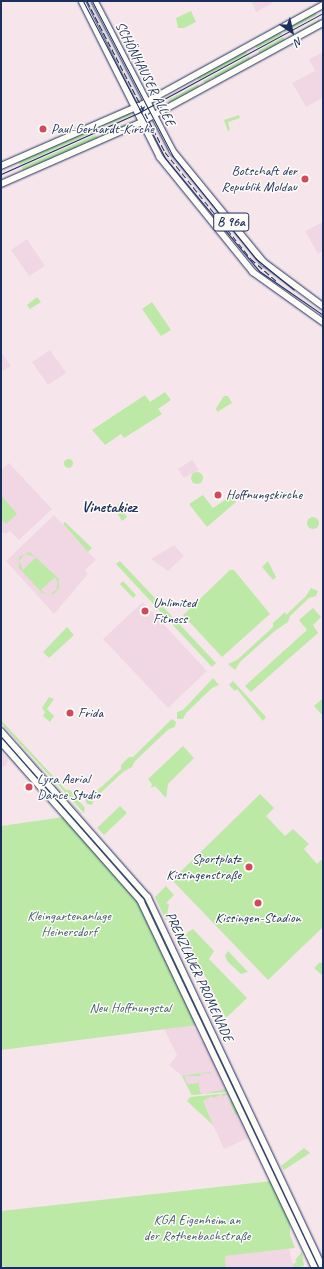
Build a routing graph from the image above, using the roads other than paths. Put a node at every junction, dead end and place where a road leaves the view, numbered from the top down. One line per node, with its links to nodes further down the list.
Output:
1 (82, 1): 6 (main road, SCHÖNHAUSER ALLEE / B 96a)
2 (94, 1): 5 (main road, SCHÖNHAUSER ALLEE / B 96a)
3 (323, 5): 5 (main road)
4 (323, 22): 7 (main road)
5 (149, 103): 6 (main road); 7 (main road, SCHÖNHAUSER ALLEE / B 96a); 8 (main road)
6 (135, 107): 8 (main road, SCHÖNHAUSER ALLEE / B 96a); 9 (main road)
7 (153, 116): 8 (main road); 11 (main road, SCHÖNHAUSER ALLEE / B 96a)
8 (140, 121): 10 (main road); 12 (main road, SCHÖNHAUSER ALLEE / B 96a)
9 (1, 166)
10 (1, 184)
11 (323, 306)
12 (323, 322)
13 (1, 731): 15 (main road, PRENZLAUER PROMENADE)
14 (1, 742): 16 (main road, PRENZLAUER PROMENADE)
15 (306, 1231): 16 (main road); 17 (main road, PRENZLAUER PROMENADE)
16 (299, 1234): 18 (main road, PRENZLAUER PROMENADE)
17 (323, 1267)
18 (315, 1268)

